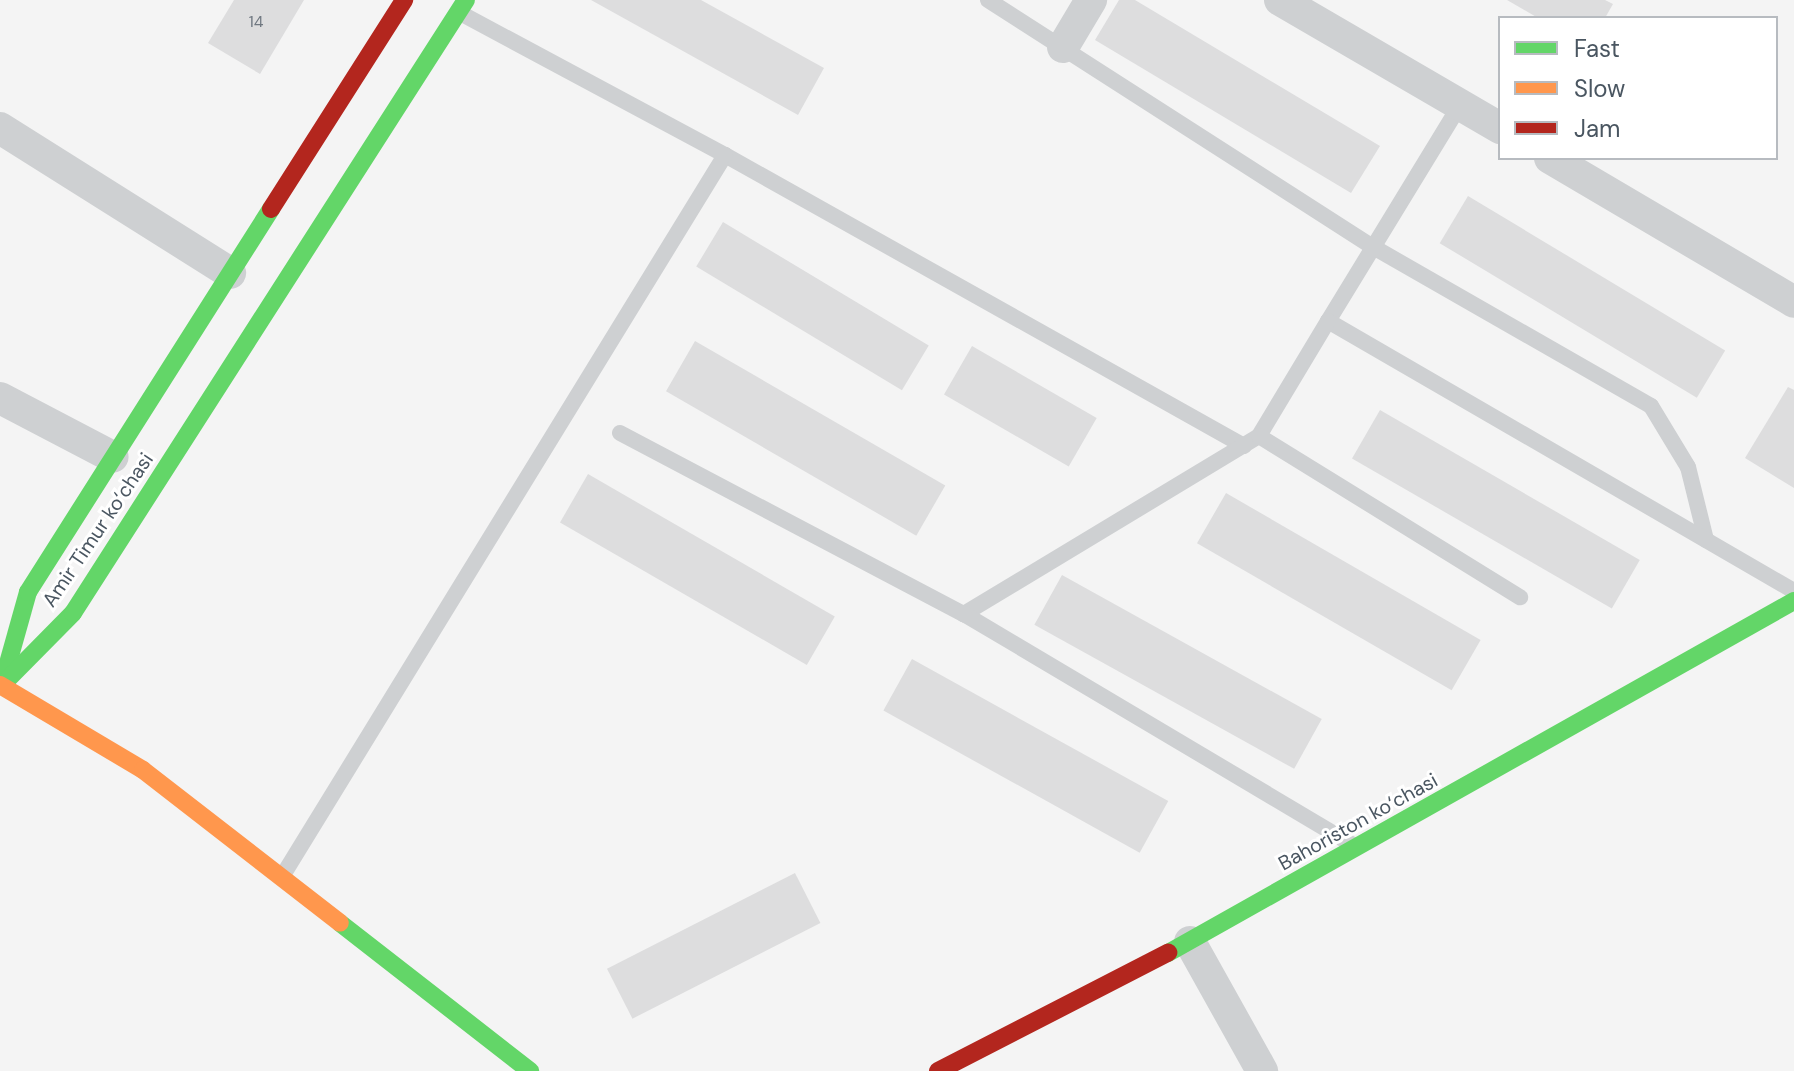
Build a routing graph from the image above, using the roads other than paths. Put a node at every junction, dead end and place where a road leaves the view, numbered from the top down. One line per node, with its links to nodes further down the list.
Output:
1 (404, 0): 13 (street, Amir Timur ko‘chasi)
2 (988, 0): 6 (lane)
3 (1091, 0): 6 (street)
4 (1280, 0): 7 (street)
5 (462, 6): 10 (lane); 26 (street, Amir Timur ko‘chasi)
6 (1063, 47): 12 (lane)
7 (1460, 105): 8 (street); 12 (lane)
8 (1498, 127)
9 (0, 128): 13 (street)
10 (725, 155): 19 (lane); 28 (lane)
11 (1553, 160): 14 (street)
12 (1375, 248): 15 (lane); 21 (lane)
13 (230, 273): 20 (street, Amir Timur ko‘chasi)
14 (1794, 302)
15 (1328, 321): 18 (lane); 21 (lane)
16 (0, 398): 20 (street)
17 (620, 433): 25 (lane)
18 (1259, 436): 19 (lane); 23 (lane)
19 (1244, 446): 25 (lane)
20 (113, 457): 26 (street, Amir Timur ko‘chasi)
21 (1706, 540): 22 (lane)
22 (1794, 591)
23 (1520, 597)
24 (1794, 601): 27 (street, Bahoriston ko‘chasi)
25 (964, 614): 27 (lane)
26 (1, 688): 28 (street)
27 (1357, 847): 29 (street, Bahoriston ko‘chasi)
28 (281, 878): 30 (street)
29 (1190, 942): 31 (street, Bahoriston ko‘chasi); 32 (street)
30 (530, 1071)
31 (938, 1071)
32 (1262, 1071)

